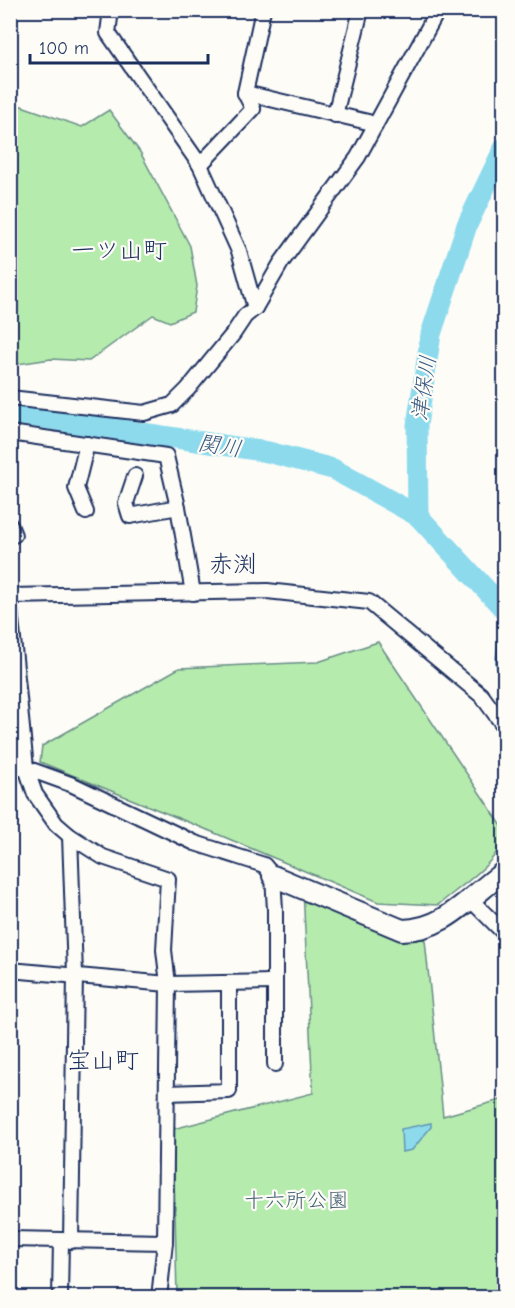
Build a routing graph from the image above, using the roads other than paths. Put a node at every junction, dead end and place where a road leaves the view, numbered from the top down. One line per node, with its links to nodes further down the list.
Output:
1 (111, 10): 8 (street)
2 (263, 10): 5 (street)
3 (362, 10): 6 (street)
4 (438, 10): 7 (street)
5 (245, 93): 6 (street); 8 (street)
6 (335, 115): 7 (street)
7 (375, 126): 9 (street)
8 (200, 165): 9 (street)
9 (255, 308): 10 (street)
10 (10, 398)
11 (10, 433): 12 (street)
12 (87, 444): 14 (street); 15 (street)
13 (135, 476): 14 (street)
14 (178, 507): 16 (street)
15 (86, 512)
16 (193, 593): 17 (street); 19 (street)
17 (10, 596)
18 (10, 609): 21 (street)
19 (504, 726)
20 (10, 768): 21 (street)
21 (26, 768): 22 (street); 24 (street)
22 (70, 836): 28 (street); 31 (street)
23 (504, 872): 25 (street)
24 (273, 876): 25 (street); 29 (street)
25 (470, 899): 26 (street)
26 (504, 933)
27 (10, 969): 28 (street)
28 (75, 974): 31 (street); 35 (street)
29 (274, 982): 30 (street); 32 (street)
30 (229, 983): 31 (street); 33 (street)
31 (168, 984): 33 (street)
32 (276, 1065)
33 (167, 1093): 36 (street)
34 (10, 1239): 35 (street)
35 (66, 1241): 36 (street); 37 (street)
36 (165, 1242): 38 (street)
37 (60, 1298)
38 (159, 1298)

